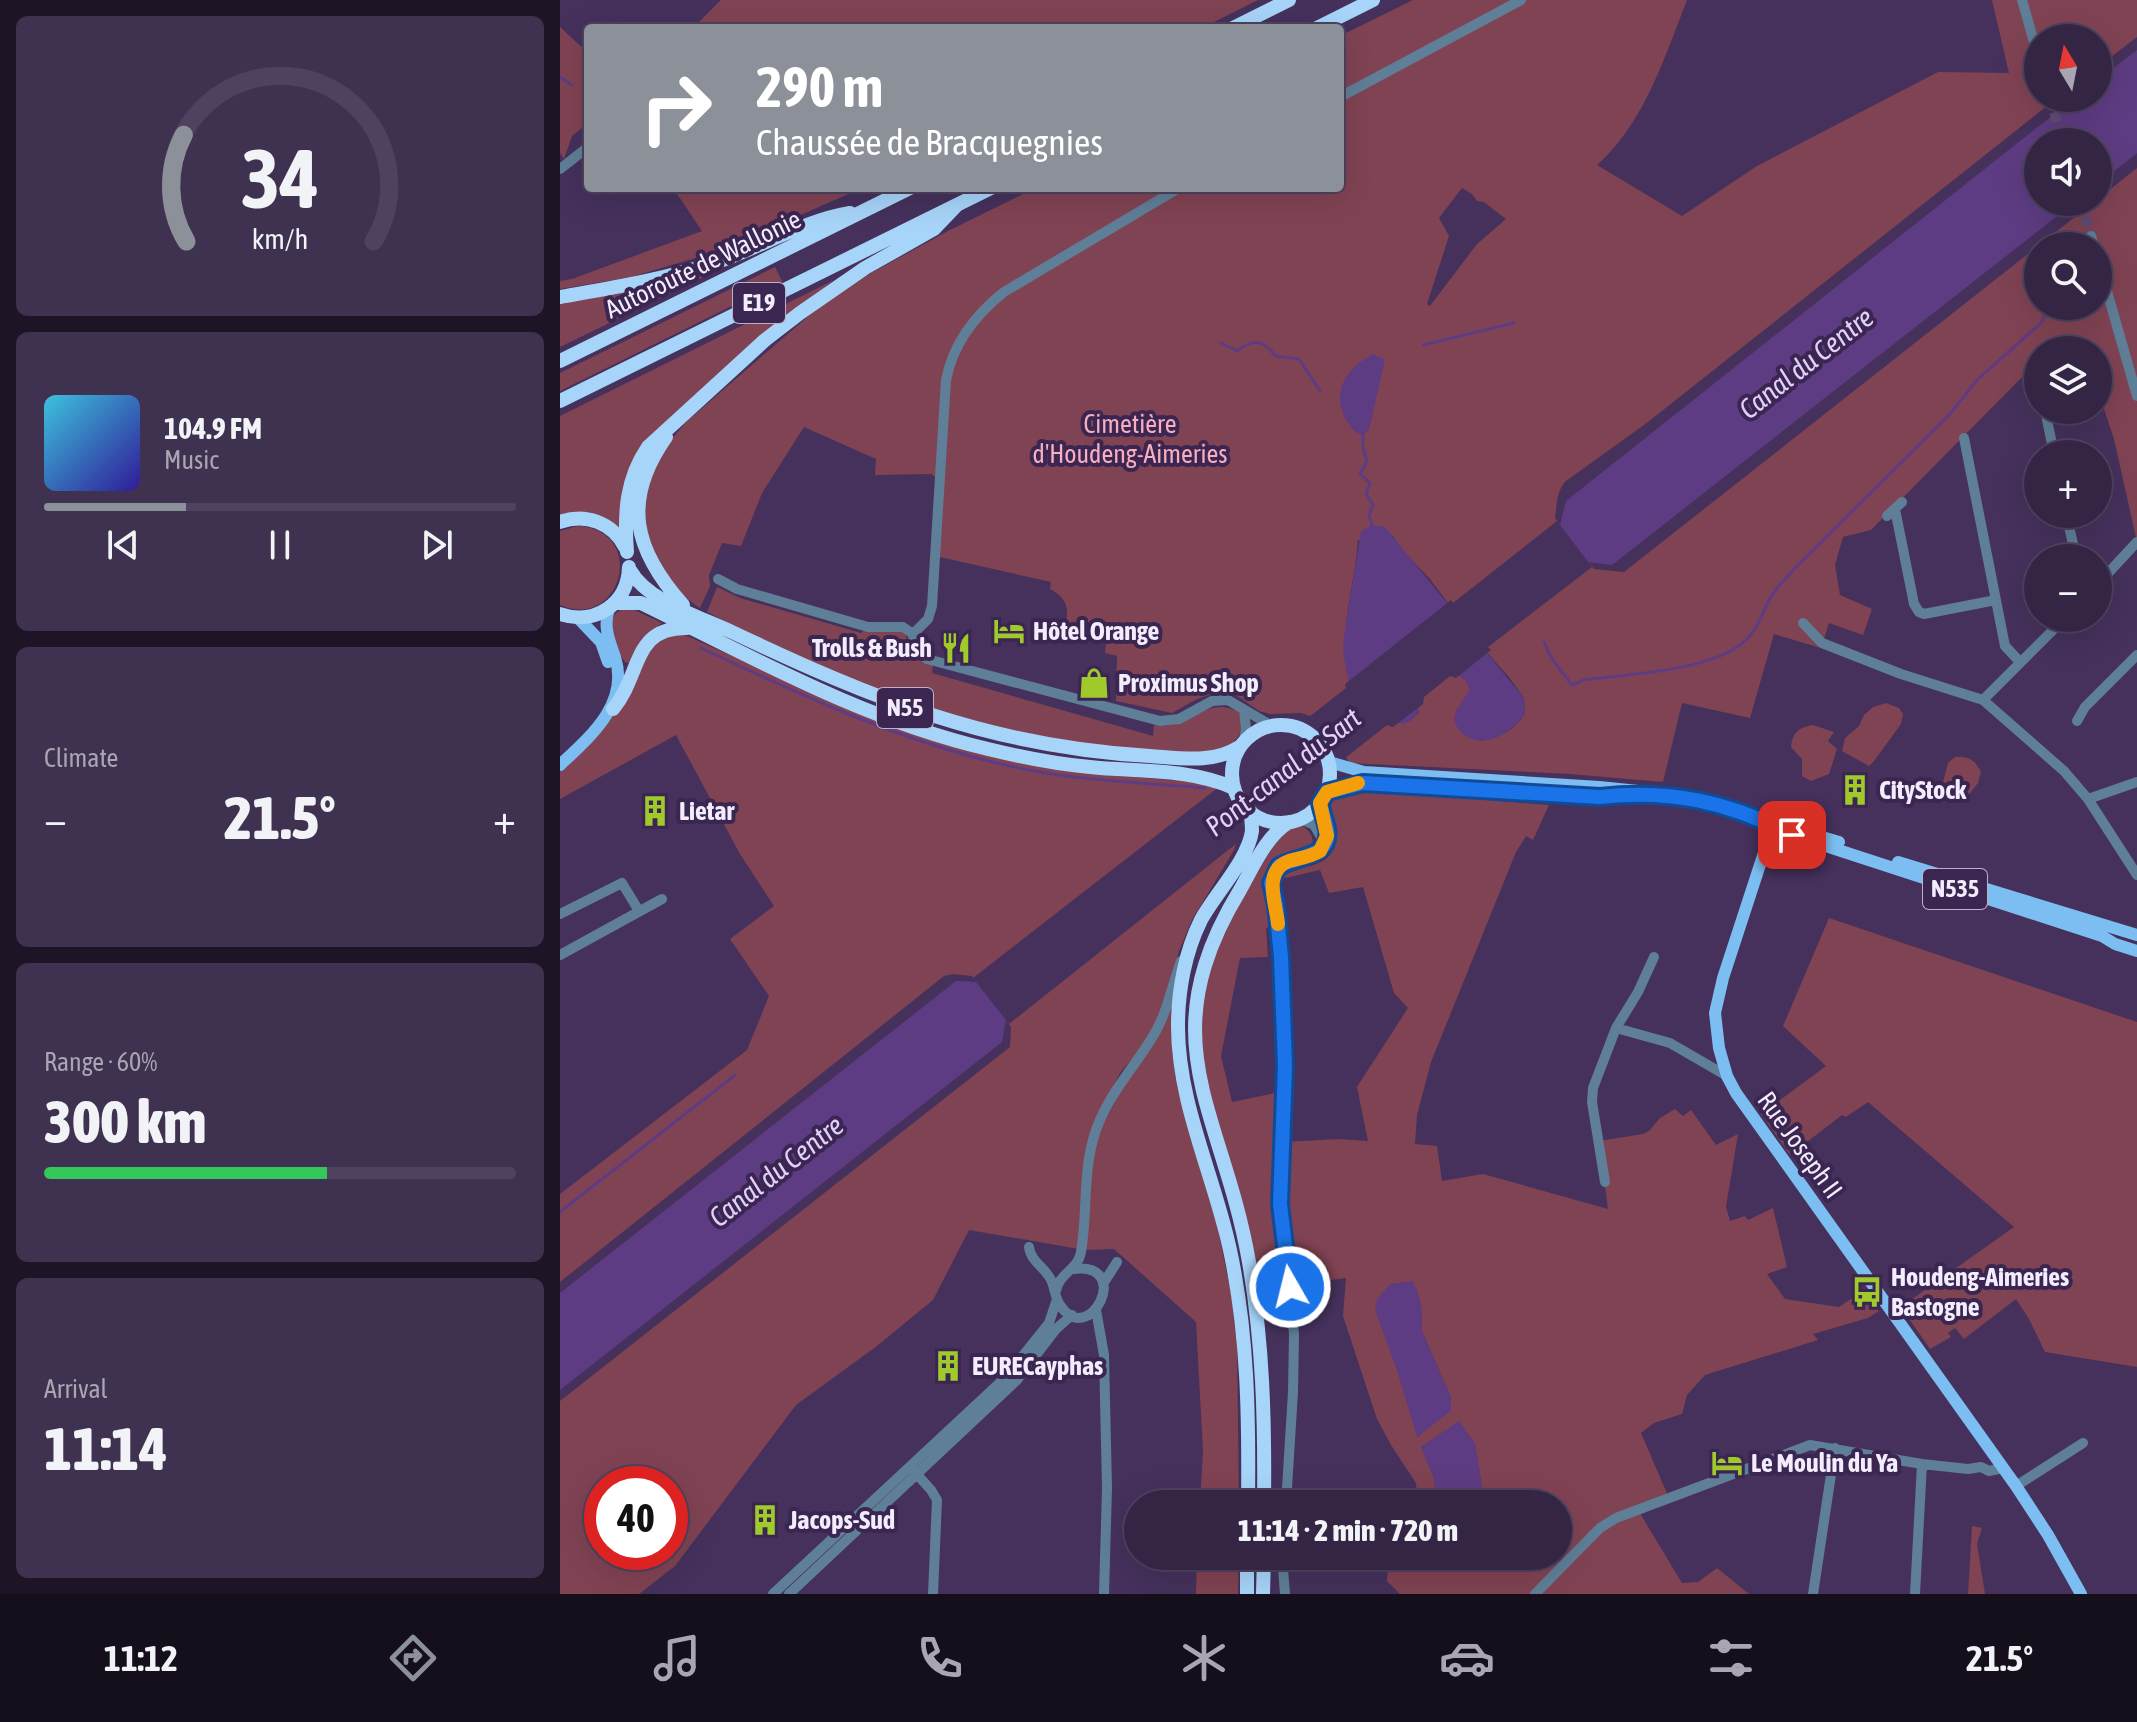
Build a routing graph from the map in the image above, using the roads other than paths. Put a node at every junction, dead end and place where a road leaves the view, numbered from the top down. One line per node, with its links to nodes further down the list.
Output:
1 (1289, 0): 5 (highway)
2 (1373, 0): 6 (highway)
3 (1521, 0): 8 (street)
4 (2022, 0): 7 (street)
5 (1241, 24)
6 (1325, 24)
7 (2029, 24)
8 (1344, 95)
9 (584, 150): 10 (street)
10 (560, 169)
11 (902, 192): 15 (highway, Autoroute de Wallonie / E19)
12 (983, 192): 14 (highway, E19)
13 (1172, 192): 40 (street)
14 (957, 205): 20 (highway, E19); 21 (highway)
15 (865, 210): 16 (highway); 18 (highway, Autoroute de Wallonie / E19)
16 (560, 297)
17 (2112, 309): 19 (street)
18 (560, 361)
19 (2137, 396)
20 (560, 401)
21 (684, 414): 28 (highway); 34 (highway)
22 (1964, 438): 23 (street)
23 (1967, 454): 24 (street); 32 (street)
24 (1953, 456)
25 (1894, 509): 32 (street)
26 (560, 522): 28 (highway)
27 (2137, 542): 29 (street)
28 (627, 552): 30 (highway)
29 (2112, 567)
30 (630, 570): 33 (highway); 34 (highway, N55)
31 (718, 579): 40 (street)
32 (1996, 600): 42 (street)
33 (612, 606): 36 (highway, N55); 38 (highway, N55); 44 (main road)
34 (688, 611): 48 (highway, N55)
35 (560, 614): 36 (highway, N55)
36 (578, 618): 49 (main road)
37 (1803, 623): 43 (street)
38 (687, 628): 44 (highway); 53 (highway, N55)
39 (2051, 632): 42 (street)
40 (913, 634): 45 (street)
41 (2137, 655): 46 (street)
42 (2020, 662): 43 (street)
43 (1983, 700): 56 (street)
44 (613, 709): 51 (main road)
45 (1244, 711): 47 (street); 48 (street)
46 (2077, 721)
47 (1270, 725): 48 (highway); 50 (highway)
48 (1241, 744): 53 (highway)
49 (560, 754)
50 (1329, 762): 54 (main road, N535); 55 (highway)
51 (560, 765)
52 (2137, 782): 56 (street)
53 (1234, 788): 57 (highway)
54 (1638, 793): 55 (main road, N535); 59 (main road, N535)
55 (1324, 797): 58 (highway); 60 (street)
56 (2088, 799): 61 (street)
57 (1251, 812): 58 (highway); 65 (highway)
58 (1295, 820): 60 (street); 91 (highway)
59 (1773, 825): 66 (main road, N535); 67 (main road, N535); 71 (main road, Rue Joseph II)
60 (1324, 842): 92 (street)
61 (2137, 875)
62 (662, 899): 63 (street)
63 (639, 911): 64 (street); 68 (street)
64 (560, 914)
65 (1196, 931): 75 (street); 90 (highway)
66 (2137, 935)
67 (2137, 951)
68 (560, 955)
69 (1654, 957): 70 (street)
70 (1616, 1028): 71 (street); 72 (street)
71 (1727, 1076): 84 (main road, Rue Joseph II)
72 (1605, 1182)
73 (1029, 1247): 74 (street)
74 (1044, 1268): 75 (street); 78 (street)
75 (1070, 1270): 76 (street); 78 (street)
76 (1094, 1273): 77 (street); 77 (street)
77 (1103, 1284): 79 (street)
78 (1056, 1295): 80 (street); 88 (street)
79 (1096, 1310): 80 (street); 81 (street)
80 (1076, 1316): 81 (street); 88 (street)
81 (1099, 1334): 99 (street)
82 (2083, 1443): 89 (street)
83 (1835, 1448): 85 (street); 103 (street); 104 (street)
84 (1992, 1452): 86 (street); 87 (main road, Rue Joseph II)
85 (1922, 1464): 86 (street); 105 (street)
86 (1981, 1467): 87 (street)
87 (2003, 1468): 89 (main road, Rue Joseph II)
88 (914, 1470): 96 (street); 97 (street); 98 (street)
89 (2016, 1486): 106 (main road, Rue Joseph II)
90 (1248, 1490)
91 (1264, 1490)
92 (1287, 1490)
93 (1247, 1570): 100 (highway)
94 (1264, 1570): 101 (highway)
95 (1283, 1570): 102 (street)
96 (773, 1594)
97 (789, 1594)
98 (933, 1594)
99 (1104, 1594)
100 (1247, 1594)
101 (1263, 1594)
102 (1285, 1594)
103 (1535, 1594)
104 (1813, 1594)
105 (1915, 1594)
106 (2081, 1594)

